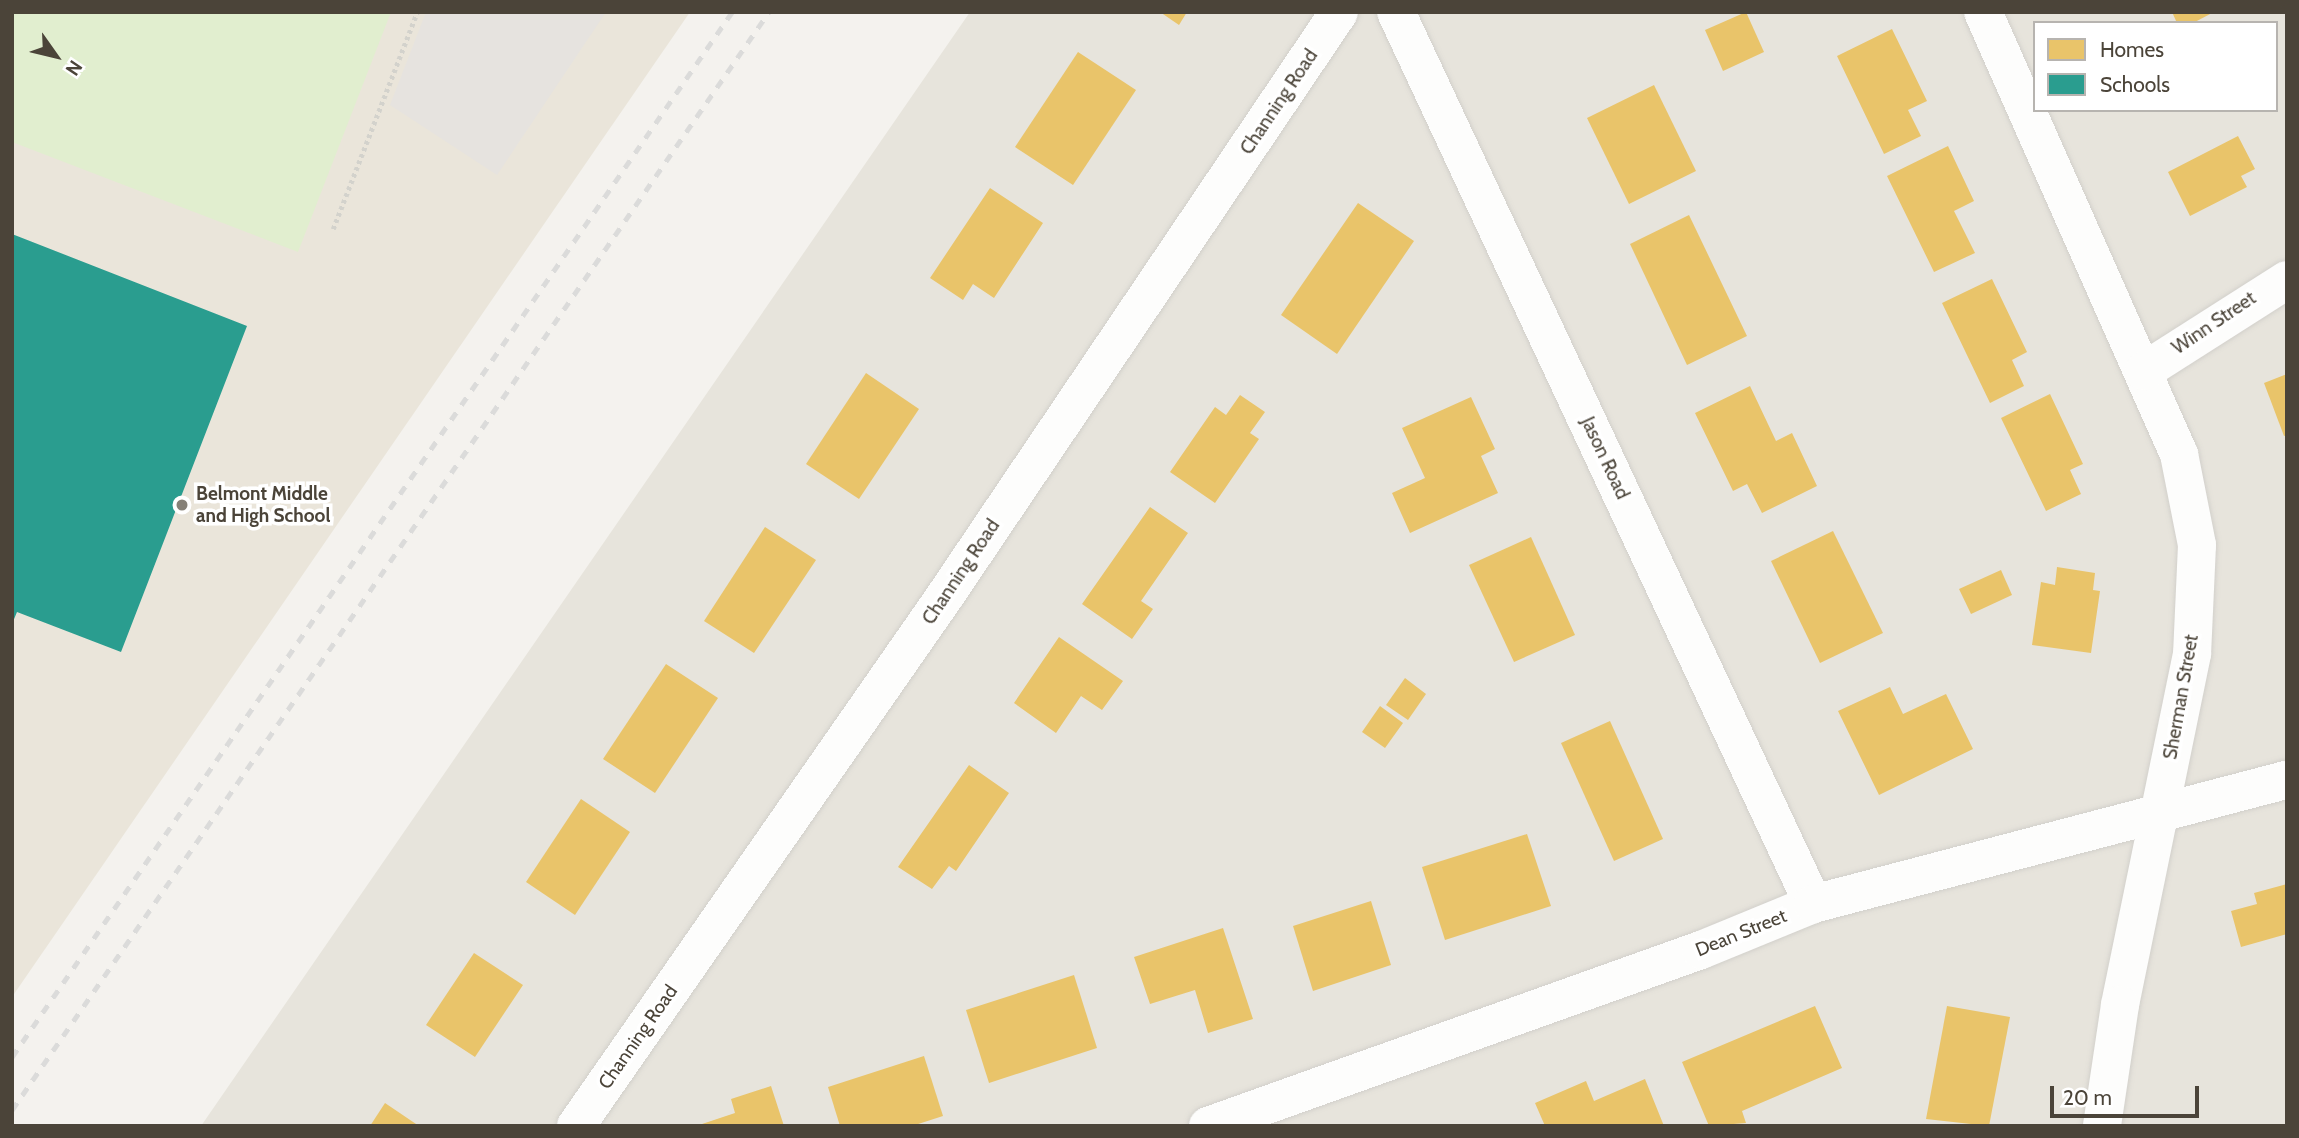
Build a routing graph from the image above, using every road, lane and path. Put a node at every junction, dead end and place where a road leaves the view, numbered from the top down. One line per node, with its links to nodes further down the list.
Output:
1 (417, 12): 5 (path)
2 (1339, 12): 12 (street, Channing Road)
3 (1396, 12): 10 (street, Jason Road)
4 (1983, 12): 7 (street, Sherman Street)
5 (332, 229)
6 (2287, 280): 7 (street, Winn Street)
7 (2144, 370): 9 (street, Sherman Street)
8 (2287, 780): 9 (street, Dean Street)
9 (2159, 813): 10 (street, Dean Street); 14 (street, Sherman Street)
10 (1813, 904): 11 (street, Dean Street)
11 (1257, 1118): 13 (street, Dean Street)
12 (576, 1126)
13 (1208, 1126)
14 (2102, 1126)

